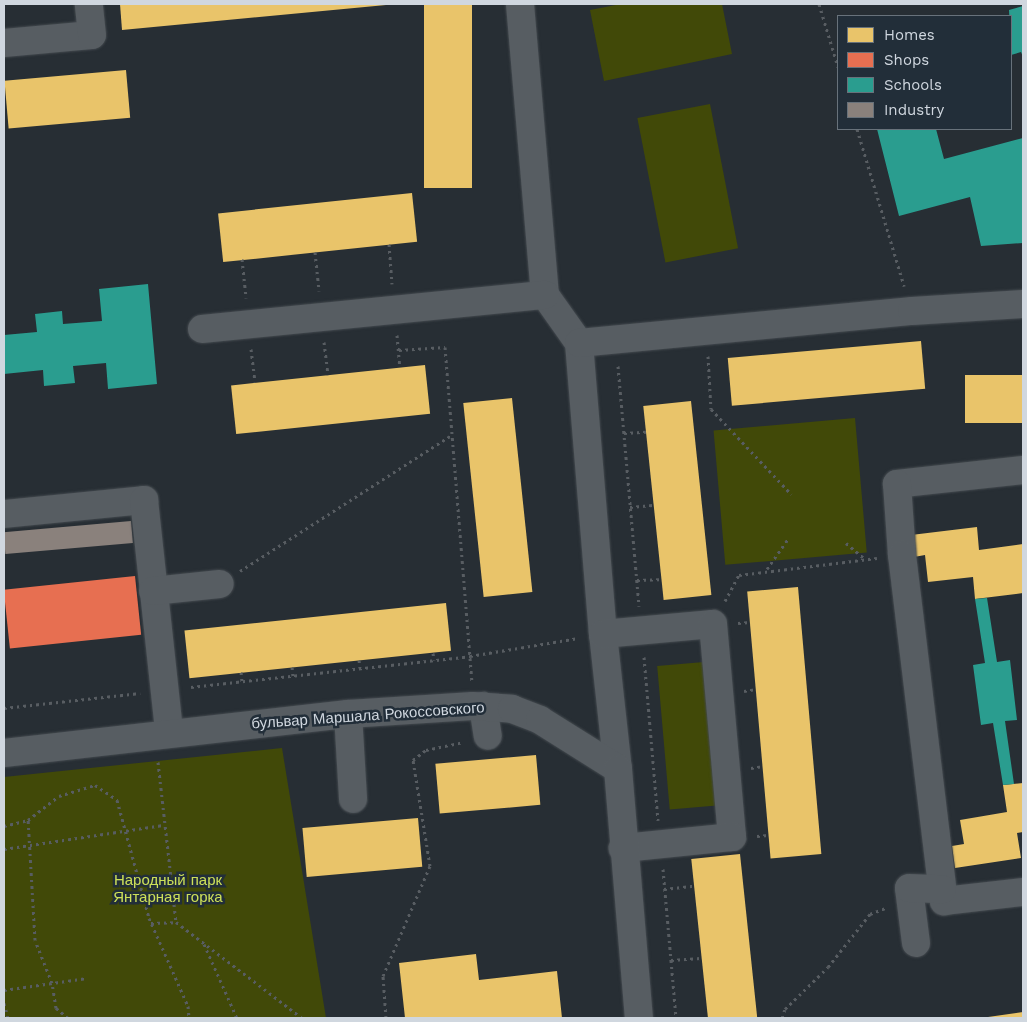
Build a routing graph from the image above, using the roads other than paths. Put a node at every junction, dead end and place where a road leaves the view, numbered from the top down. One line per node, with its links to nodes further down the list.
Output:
1 (89, 4): 3 (street)
2 (520, 4): 4 (street)
3 (4, 43)
4 (545, 295): 6 (street); 7 (street)
5 (1023, 304): 7 (street)
6 (202, 329)
7 (579, 344): 12 (street)
8 (1023, 470): 21 (street)
9 (4, 514): 11 (street)
10 (220, 584): 11 (street)
11 (153, 591): 15 (street)
12 (603, 634): 18 (street); 20 (street)
13 (478, 706): 14 (street, бульвар Маршала Рокоссовского); 16 (street); 18 (street, бульвар Маршала Рокоссовского)
14 (348, 714): 15 (street, бульвар Маршала Рокоссовского); 19 (street)
15 (169, 732): 17 (street, бульвар Маршала Рокоссовского)
16 (488, 736)
17 (4, 753)
18 (618, 769): 20 (street)
19 (352, 799)
20 (623, 848): 24 (street)
21 (942, 889): 22 (street); 23 (street)
22 (1023, 892)
23 (916, 943)
24 (639, 1018)

